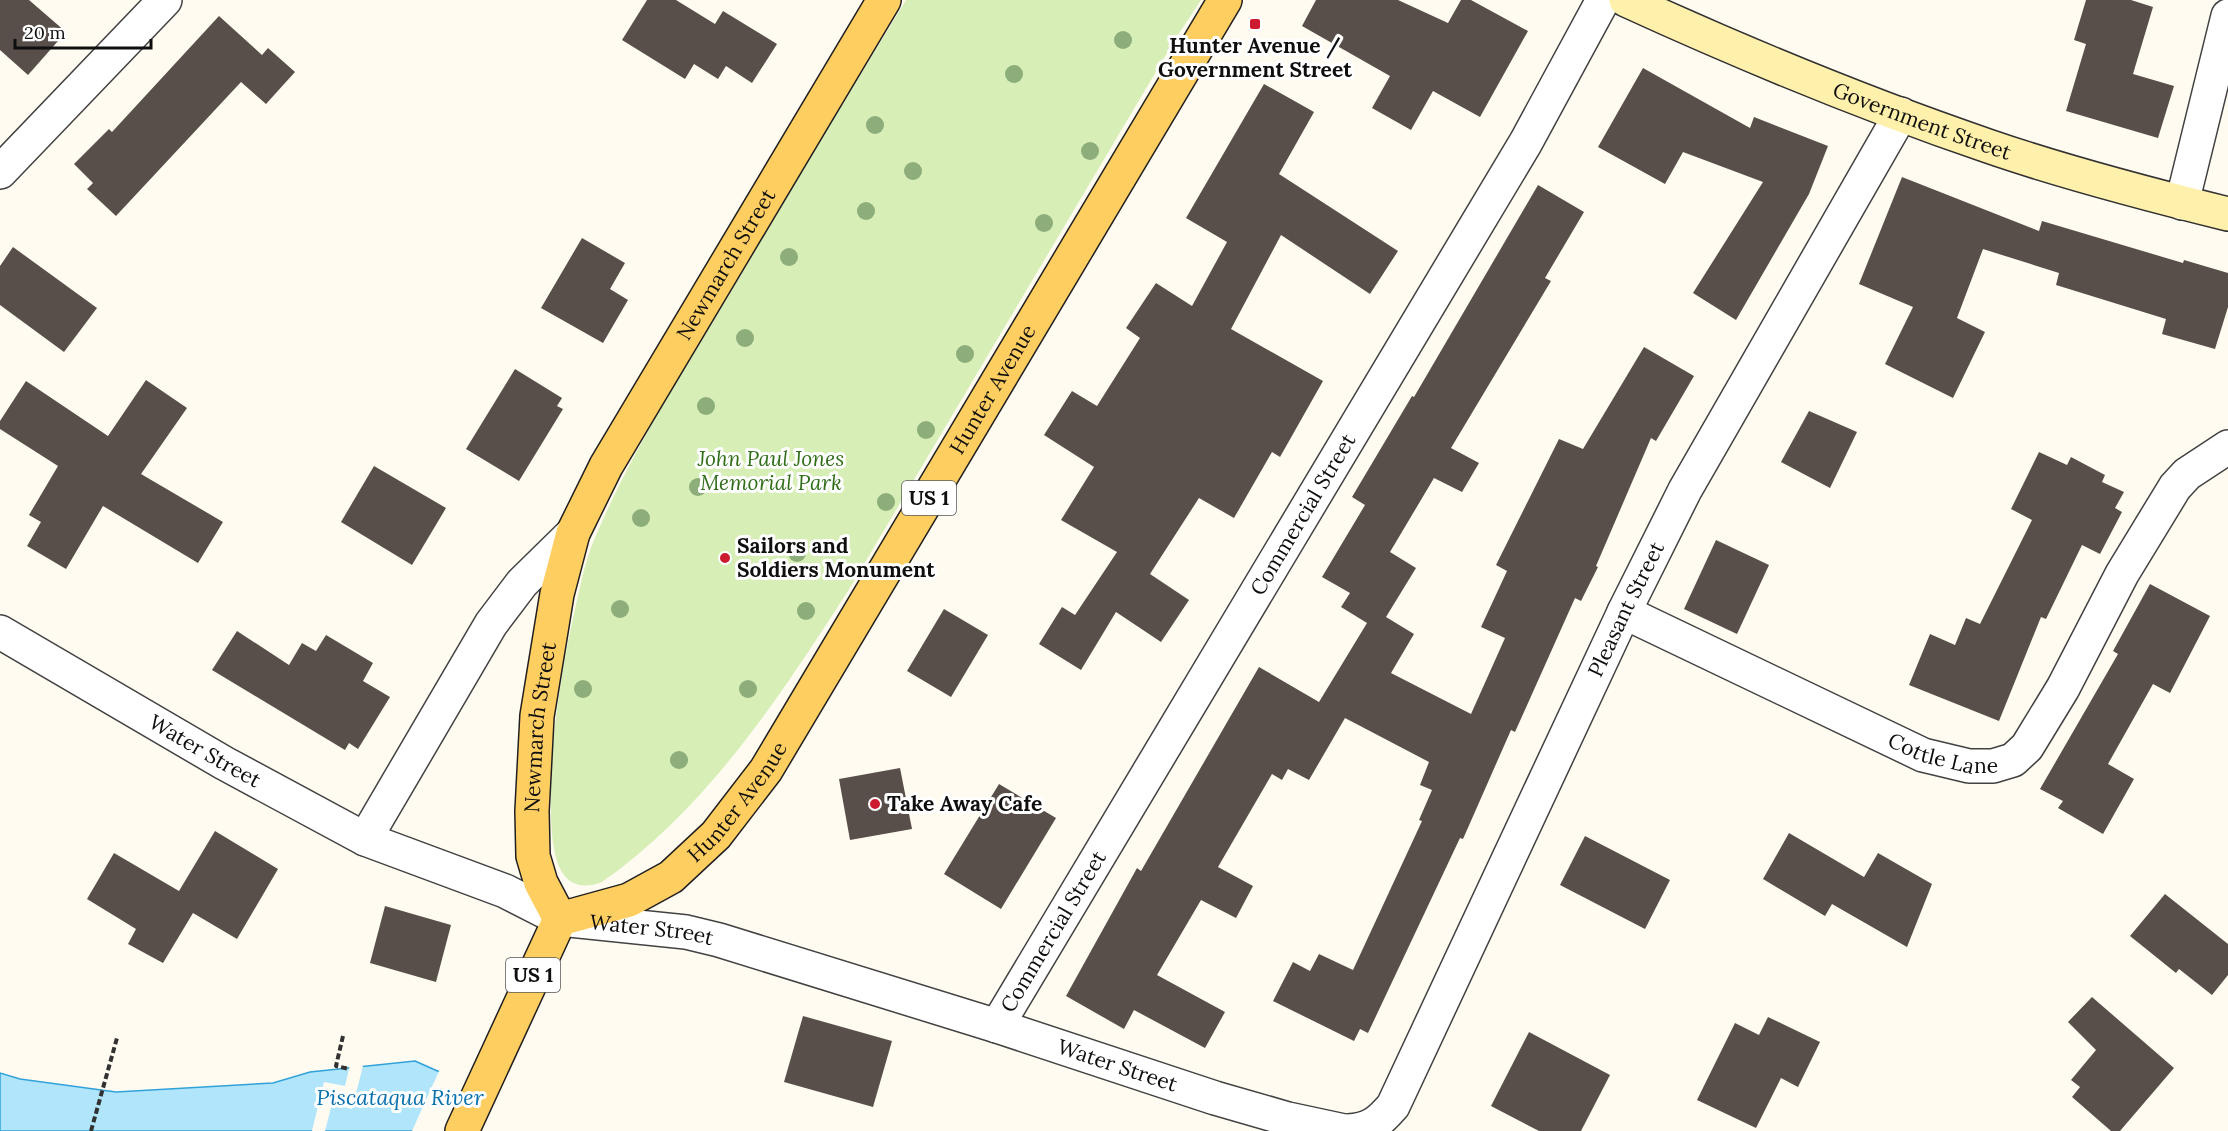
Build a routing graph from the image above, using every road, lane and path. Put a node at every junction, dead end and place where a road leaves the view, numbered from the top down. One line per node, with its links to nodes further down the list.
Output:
1 (165, 0): 8 (street)
2 (884, 0): 12 (main road, Newmarch Street)
3 (1225, 0): 16 (main road, Hunter Avenue / US 1)
4 (1603, 0): 17 (street, Commercial Street)
5 (1626, 0): 7 (street, Government Street)
6 (2228, 16): 9 (street)
7 (1900, 114): 9 (street, Government Street); 13 (street, Pleasant Street)
8 (0, 172)
9 (2182, 203): 10 (street, Government Street)
10 (2228, 214)
11 (2228, 447): 13 (street, Cottle Lane)
12 (573, 533): 15 (street, Newmarch Street); 16 (main road, Newmarch Street)
13 (1624, 612): 24 (street, Pleasant Street)
14 (0, 632): 15 (street, Water Street)
15 (365, 839): 16 (street, Water Street)
16 (560, 919): 17 (street, Water Street); 22 (main road, US 1)
17 (997, 1026): 23 (street, Water Street)
18 (343, 1036): 20 (path)
19 (117, 1038): 21 (path)
20 (349, 1069)
21 (91, 1131)
22 (462, 1131)
23 (1344, 1131)
24 (1348, 1131)

